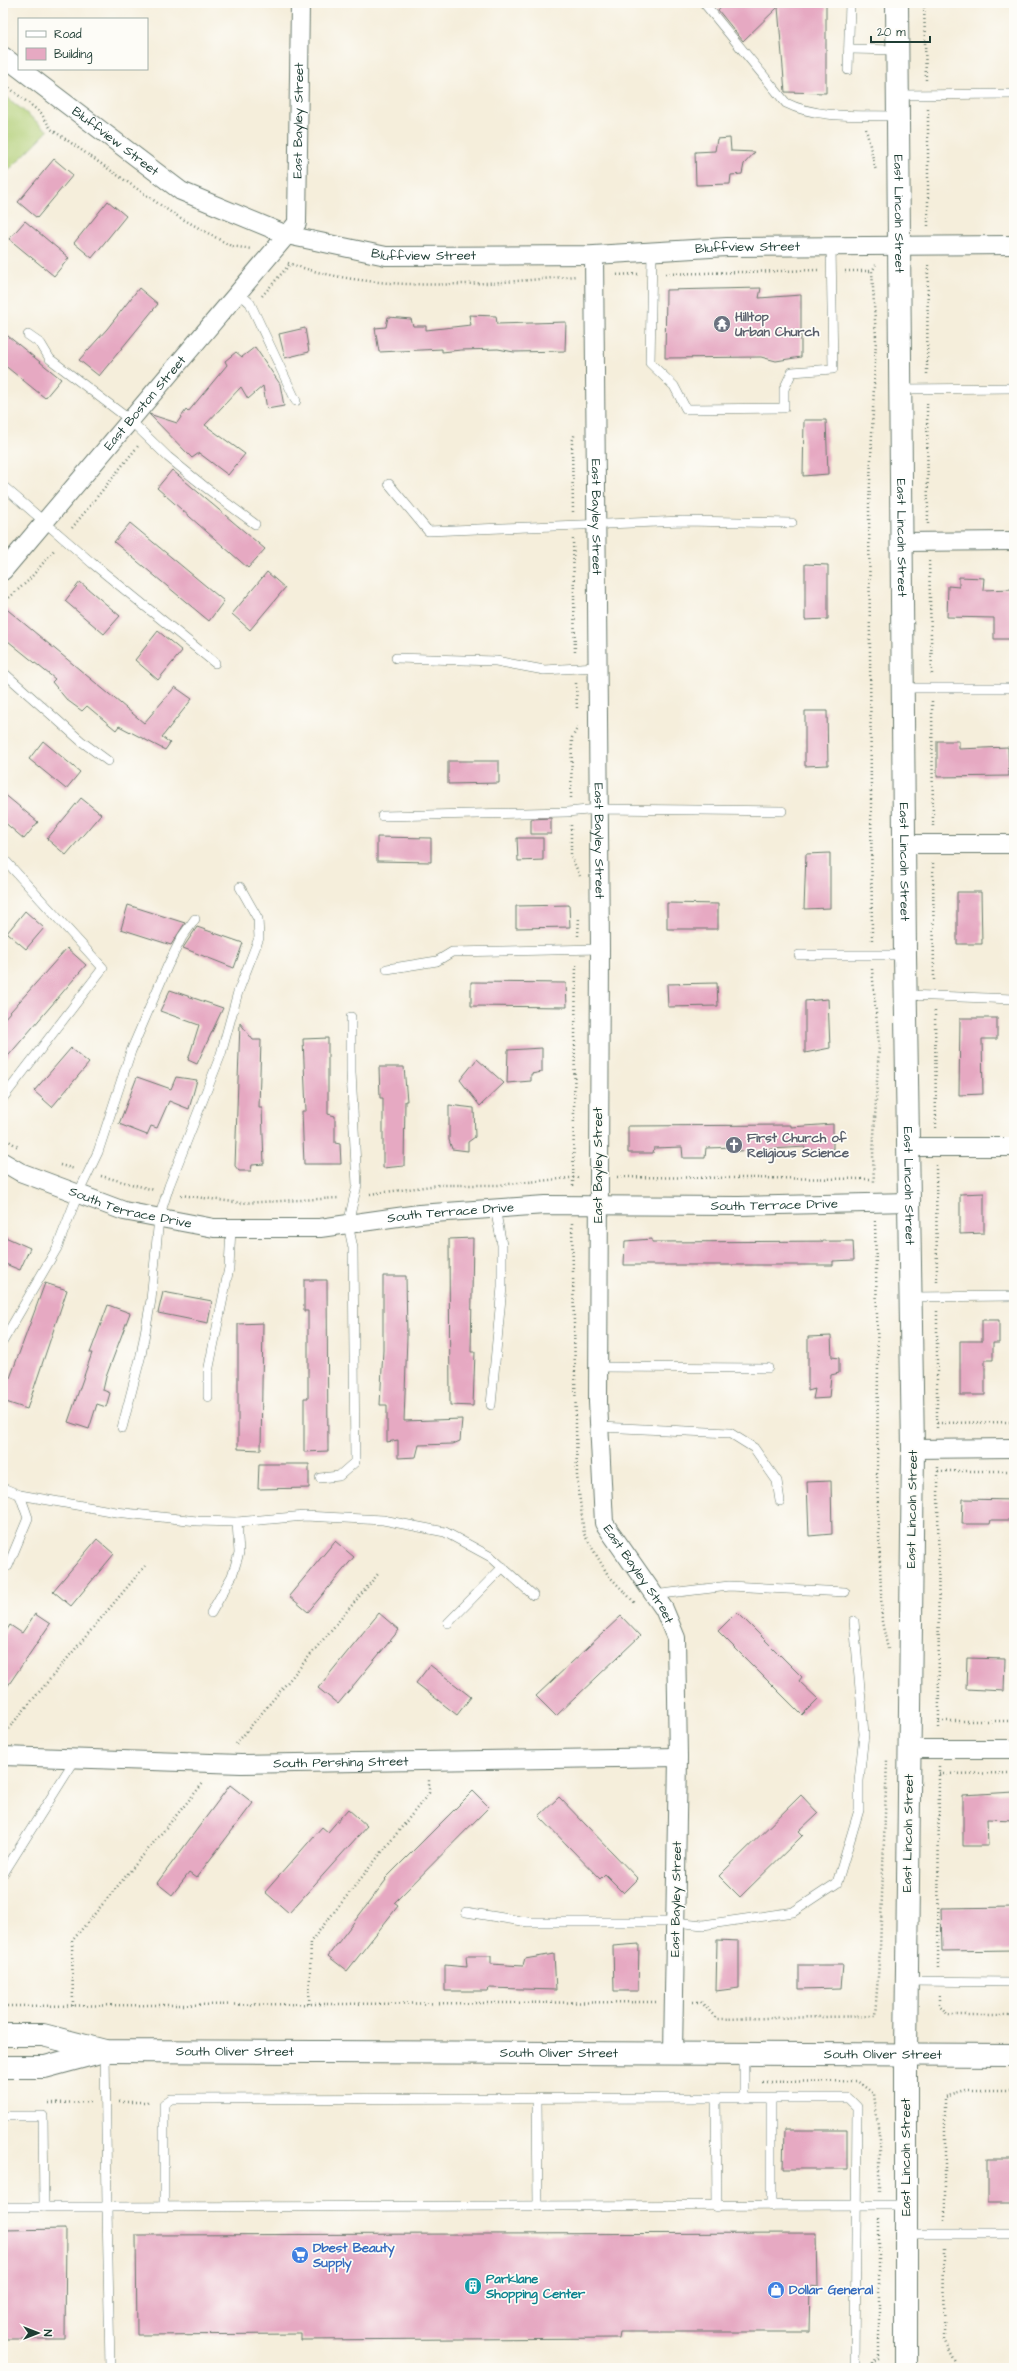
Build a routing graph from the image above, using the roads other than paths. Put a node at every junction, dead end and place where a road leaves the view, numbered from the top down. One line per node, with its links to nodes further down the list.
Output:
1 (300, 3): 13 (street, East Bayley Street)
2 (704, 3): 12 (lane)
3 (850, 3): 5 (lane)
4 (897, 3): 6 (street, East Lincoln Street)
5 (849, 49): 6 (lane); 10 (lane)
6 (898, 50): 12 (street, East Lincoln Street)
7 (3, 56): 8 (street, Bluffview Street)
8 (18, 67)
9 (21, 70): 13 (street, Bluffview Street)
10 (848, 70)
11 (1014, 94): 12 (lane)
12 (898, 106): 16 (street, East Lincoln Street)
13 (287, 235): 18 (street, Bluffview Street); 19 (street, East Boston Street)
14 (1014, 244): 16 (street, Bluffview Street)
15 (831, 246): 16 (street, Bluffview Street); 17 (street, Bluffview Street); 17 (lane)
16 (900, 246): 21 (street, East Lincoln Street)
17 (652, 252): 18 (street, Bluffview Street)
18 (594, 255): 30 (street, East Bayley Street)
19 (238, 292): 23 (lane); 24 (street, East Boston Street)
20 (28, 336): 24 (lane)
21 (901, 388): 22 (lane); 31 (street, East Lincoln Street)
22 (1014, 388)
23 (296, 401)
24 (130, 420): 27 (street, East Boston Street); 29 (lane)
25 (390, 484): 30 (lane)
26 (3, 486): 27 (lane)
27 (45, 522): 33 (street, East Boston Street); 35 (lane)
28 (792, 523): 30 (lane)
29 (255, 524)
30 (596, 526): 36 (street, East Bayley Street)
31 (902, 542): 32 (street); 38 (street, East Lincoln Street)
32 (1014, 542)
33 (3, 571)
34 (396, 658): 36 (lane)
35 (215, 663)
36 (597, 667): 41 (street, East Bayley Street)
37 (3, 672): 40 (lane)
38 (903, 688): 39 (lane); 44 (street, East Lincoln Street)
39 (1014, 688)
40 (108, 761)
41 (598, 809): 42 (lane); 43 (lane); 49 (street, East Bayley Street)
42 (782, 811)
43 (382, 816)
44 (904, 844): 45 (street); 51 (street, East Lincoln Street)
45 (1014, 844)
46 (3, 858): 56 (lane)
47 (240, 887): 64 (lane)
48 (194, 919): 60 (lane)
49 (600, 949): 52 (lane); 62 (street, East Bayley Street)
50 (799, 955): 51 (lane)
51 (905, 955): 53 (street, East Lincoln Street)
52 (386, 969)
53 (906, 995): 54 (lane); 57 (street, East Lincoln Street)
54 (1014, 999)
55 (351, 1017): 65 (lane)
56 (3, 1098)
57 (909, 1147): 58 (street); 61 (street, East Lincoln Street)
58 (1014, 1147)
59 (3, 1162): 60 (street, South Terrace Drive)
60 (78, 1194): 64 (street, South Terrace Drive); 69 (lane)
61 (910, 1202): 62 (street, South Terrace Drive); 68 (street, East Lincoln Street)
62 (598, 1205): 63 (street, South Terrace Drive); 70 (street, East Bayley Street)
63 (495, 1208): 65 (street, South Terrace Drive); 73 (lane)
64 (159, 1218): 66 (street, South Terrace Drive); 75 (lane)
65 (348, 1224): 66 (street, South Terrace Drive); 78 (lane)
66 (231, 1228): 72 (lane)
67 (1014, 1296): 68 (lane)
68 (911, 1297): 76 (street, East Lincoln Street)
69 (3, 1341)
70 (598, 1367): 71 (lane); 74 (street, East Bayley Street)
71 (768, 1368)
72 (208, 1397)
73 (491, 1405)
74 (600, 1427): 81 (lane); 87 (street, East Bayley Street)
75 (122, 1428)
76 (913, 1448): 77 (street); 91 (street, East Lincoln Street)
77 (1014, 1448)
78 (320, 1478)
79 (3, 1488): 80 (lane)
80 (20, 1495): 82 (lane); 83 (lane)
81 (780, 1500)
82 (237, 1522): 84 (lane); 88 (lane)
83 (8, 1566)
84 (503, 1567): 86 (lane); 90 (lane)
85 (845, 1592): 87 (lane)
86 (532, 1595)
87 (653, 1595): 94 (street, East Bayley Street)
88 (211, 1613)
89 (854, 1621): 98 (lane)
90 (448, 1623)
91 (909, 1749): 92 (street); 99 (street, East Lincoln Street)
92 (1014, 1749)
93 (3, 1756): 95 (street, South Pershing Street)
94 (678, 1757): 95 (street, South Pershing Street); 98 (street, East Bayley Street)
95 (76, 1758): 96 (lane)
96 (3, 1874)
97 (466, 1912): 98 (lane)
98 (675, 1922): 103 (street, East Bayley Street)
99 (906, 1981): 100 (lane); 105 (street, East Lincoln Street)
100 (1014, 1982)
101 (3, 2035): 102 (street, South Oliver Street)
102 (105, 2051): 103 (street, South Oliver Street); 107 (street, South Oliver Street); 120 (lane)
103 (673, 2053): 104 (street, South Oliver Street)
104 (744, 2053): 105 (street, South Oliver Street); 109 (lane)
105 (906, 2054): 106 (street, South Oliver Street); 114 (street, East Lincoln Street)
106 (1014, 2055)
107 (3, 2067)
108 (716, 2098): 109 (lane); 110 (lane); 121 (lane)
109 (744, 2098): 111 (lane)
110 (537, 2099): 115 (lane); 116 (lane)
111 (770, 2099): 113 (lane); 117 (lane)
112 (3, 2116): 119 (lane)
113 (857, 2205): 114 (lane); 117 (lane); 125 (lane)
114 (906, 2205): 122 (street, East Lincoln Street)
115 (164, 2206): 116 (lane); 120 (lane)
116 (538, 2206): 121 (lane)
117 (771, 2206): 121 (lane)
118 (3, 2207): 119 (lane)
119 (44, 2207): 120 (lane)
120 (107, 2207): 124 (lane)
121 (717, 2207)
122 (906, 2234): 123 (lane); 126 (street, East Lincoln Street)
123 (1014, 2234)
124 (110, 2368)
125 (855, 2368)
126 (906, 2368)

